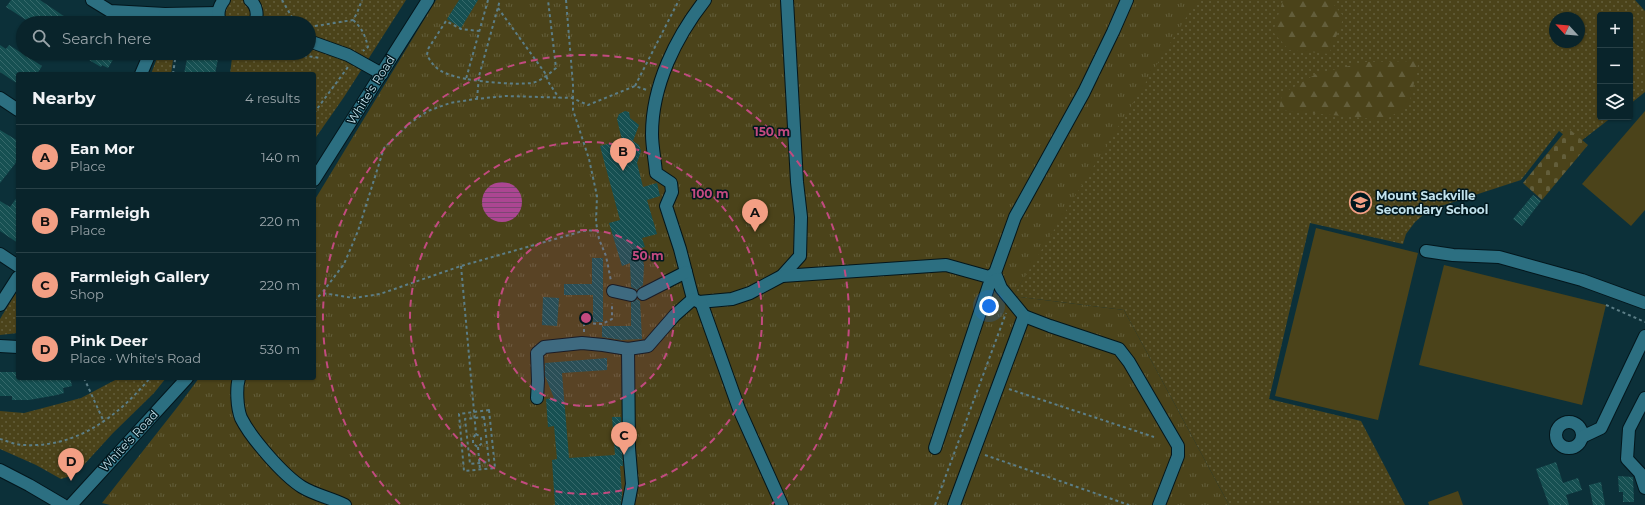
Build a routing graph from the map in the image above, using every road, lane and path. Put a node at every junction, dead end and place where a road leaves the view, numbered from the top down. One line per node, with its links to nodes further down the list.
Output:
1 (92, 0): 16 (street)
2 (224, 0): 17 (street)
3 (250, 0): 18 (street)
4 (282, 0): 19 (path)
5 (362, 0): 20 (path)
6 (428, 0): 31 (street, White's Road)
7 (488, 0): 22 (path)
8 (500, 0): 15 (path)
9 (548, 0): 32 (path)
10 (566, 0): 39 (path)
11 (679, 0): 35 (path)
12 (705, 0): 36 (street)
13 (787, 0): 50 (street)
14 (1127, 0): 51 (street)
15 (498, 8): 32 (path); 34 (path)
16 (150, 16)
17 (219, 16)
18 (257, 16)
19 (291, 16)
20 (352, 20): 21 (path); 28 (path)
21 (316, 26)
22 (479, 31): 33 (path); 33 (path)
23 (316, 45): 28 (street)
24 (316, 57): 25 (path)
25 (325, 59)
26 (147, 60): 29 (street)
27 (175, 60): 30 (path)
28 (349, 64): 31 (street); 42 (path)
29 (142, 72)
30 (173, 72)
31 (382, 74): 43 (street, White's Road)
32 (547, 76): 34 (path); 38 (path)
33 (466, 79): 34 (path)
34 (478, 81): 40 (path)
35 (635, 86): 36 (path); 39 (path)
36 (657, 94): 49 (street)
37 (0, 98): 41 (street)
38 (559, 98): 39 (path); 40 (path)
39 (572, 98): 44 (path)
40 (477, 99): 54 (path)
41 (16, 109)
42 (316, 110)
43 (316, 177)
44 (598, 230): 48 (path); 53 (path)
45 (1426, 251): 57 (street)
46 (0, 254): 47 (street)
47 (16, 265)
48 (461, 266): 54 (path); 76 (path)
49 (686, 272): 53 (street); 56 (street)
50 (782, 276): 51 (street); 56 (street)
51 (996, 276): 61 (street); 89 (street)
52 (16, 280): 58 (street)
53 (613, 291): 64 (path)
54 (322, 293): 55 (path)
55 (316, 299)
56 (697, 301): 67 (street); 99 (street)
57 (1645, 303)
58 (0, 305)
59 (1606, 305): 62 (path)
60 (1006, 311): 72 (path)
61 (1024, 316): 73 (street); 103 (street)
62 (1645, 322)
63 (1644, 341): 81 (street)
64 (582, 343): 67 (street); 74 (street)
65 (0, 346): 66 (street)
66 (16, 347)
67 (628, 350): 98 (street)
68 (85, 380): 78 (path)
69 (148, 380): 78 (path)
70 (184, 380): 96 (street, White's Road)
71 (239, 380): 97 (street)
72 (981, 380): 73 (path); 87 (path)
73 (998, 385): 80 (path); 90 (street)
74 (537, 398)
75 (1645, 398): 94 (street)
76 (474, 412): 77 (path); 93 (path); 93 (path)
77 (475, 418): 79 (path); 84 (path); 86 (path)
78 (104, 422): 82 (path)
79 (476, 434): 83 (path); 85 (path)
80 (1154, 437)
81 (1582, 437)
82 (0, 439)
83 (481, 440): 84 (path); 88 (path)
84 (486, 440): 91 (path)
85 (473, 441): 86 (path); 88 (path)
86 (467, 442): 91 (path)
87 (957, 446): 90 (path); 100 (path)
88 (478, 447): 91 (path)
89 (935, 448)
90 (974, 452): 101 (street); 102 (path)
91 (479, 463): 93 (path)
92 (0, 470): 95 (street)
93 (480, 470)
94 (1645, 488)
95 (63, 505)
96 (71, 505)
97 (345, 505)
98 (628, 505)
99 (782, 505)
100 (935, 505)
101 (954, 505)
102 (1129, 505)
103 (1159, 505)

